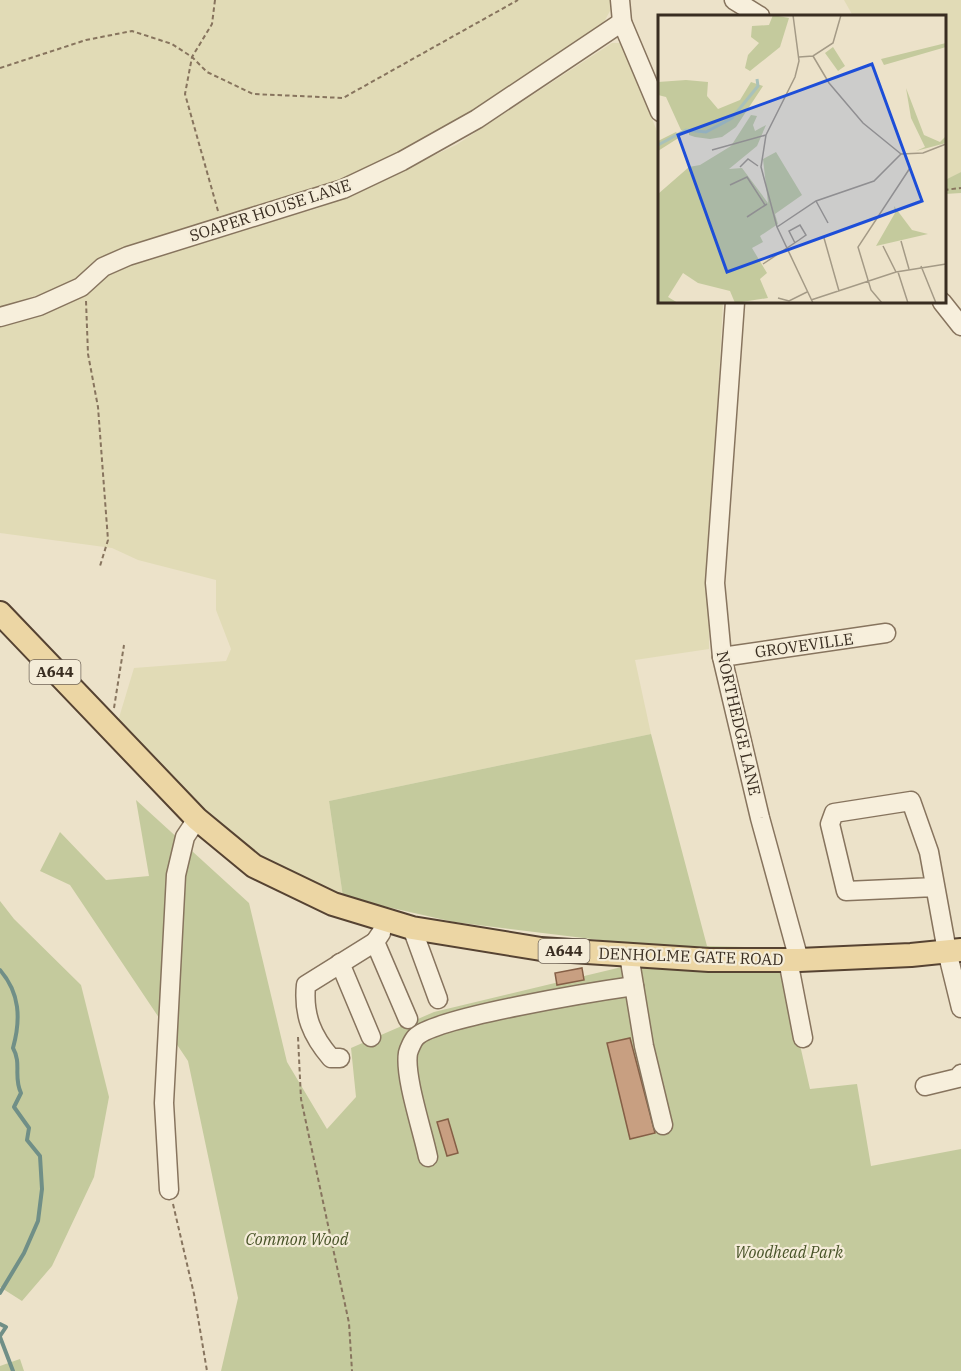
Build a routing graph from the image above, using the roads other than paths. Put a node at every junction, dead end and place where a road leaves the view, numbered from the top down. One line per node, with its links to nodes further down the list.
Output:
1 (620, 0): 4 (street)
2 (734, 0): 3 (street)
3 (758, 15)
4 (622, 22): 5 (street); 8 (street, SOAPER HOUSE LANE)
5 (658, 107)
6 (735, 303): 12 (street, NORTHEDGE LANE)
7 (943, 303): 9 (street)
8 (0, 318)
9 (961, 326)
10 (0, 613): 13 (main road, DENHOLME GATE ROAD / A644)
11 (886, 633): 12 (street, GROVEVILLE)
12 (722, 657): 20 (street, NORTHEDGE LANE)
13 (197, 819): 15 (main road, DENHOLME GATE ROAD / A644); 33 (street)
14 (935, 887): 14 (street); 18 (street)
15 (388, 922): 16 (main road, DENHOLME GATE ROAD / A644); 17 (street)
16 (412, 928): 19 (main road, DENHOLME GATE ROAD / A644); 23 (street)
17 (375, 942): 21 (street); 25 (street)
18 (954, 950): 20 (main road, DENHOLME GATE ROAD / A644); 24 (street)
19 (629, 955): 20 (main road, DENHOLME GATE ROAD / A644); 22 (street)
20 (794, 960): 27 (street, NORTHEDGE LANE)
21 (340, 963): 26 (street); 28 (street)
22 (634, 986): 31 (street); 32 (street)
23 (438, 999)
24 (960, 1000)
25 (408, 1019)
26 (371, 1037)
27 (803, 1038)
28 (340, 1058)
29 (961, 1074): 30 (street)
30 (925, 1086)
31 (663, 1125)
32 (428, 1157)
33 (169, 1190)

